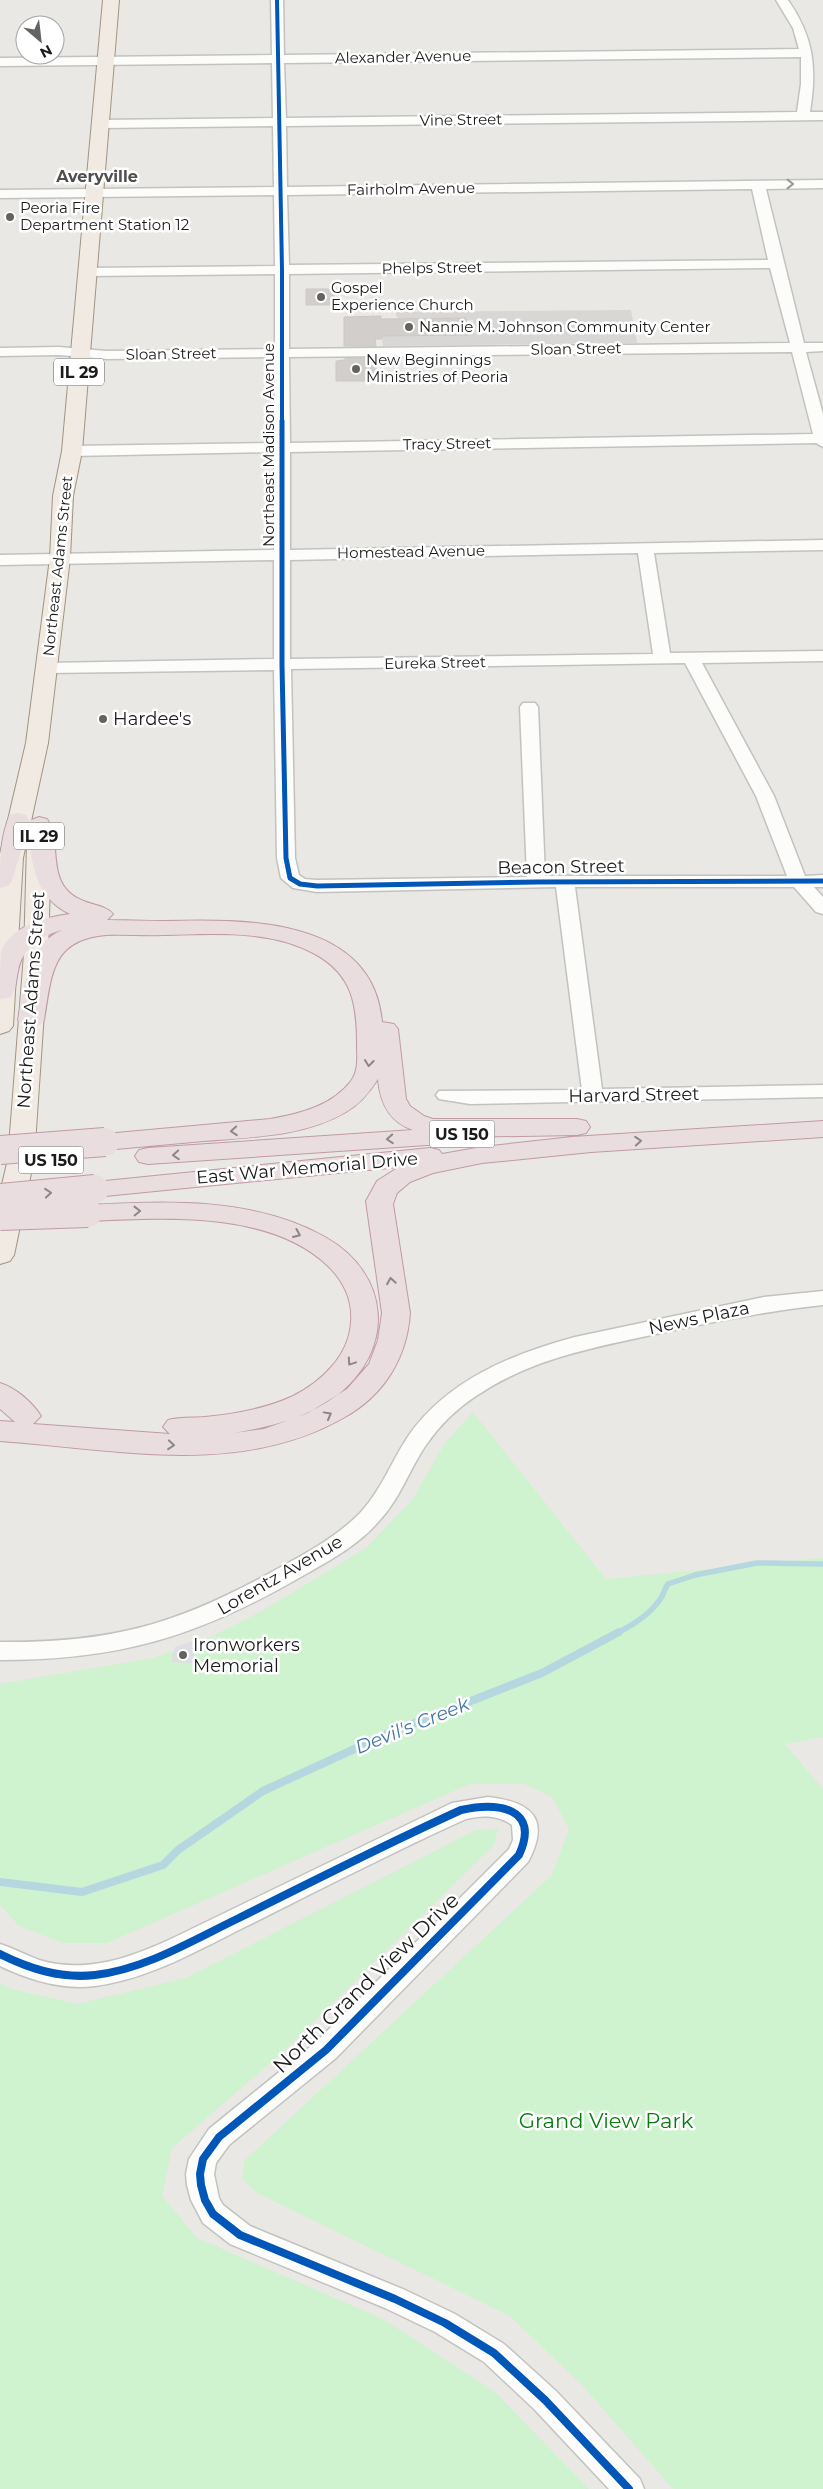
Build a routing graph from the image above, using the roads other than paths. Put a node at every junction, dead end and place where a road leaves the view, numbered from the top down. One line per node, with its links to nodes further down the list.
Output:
1 (111, 0): 6 (main road, Northeast Adams Street / IL 29)
2 (277, 0): 5 (street, Northeast Madison Avenue)
3 (782, 0): 4 (street)
4 (807, 53): 5 (street, Alexander Avenue); 8 (street)
5 (280, 58): 6 (street, Alexander Avenue); 10 (street, Northeast Madison Avenue)
6 (105, 60): 7 (street, Alexander Avenue); 11 (main road, Northeast Adams Street / IL 29)
7 (0, 62)
8 (803, 116): 9 (street, Vine Street); 10 (street, Vine Street)
9 (823, 116)
10 (280, 122): 11 (street, Vine Street); 14 (street, Northeast Madison Avenue)
11 (100, 124): 15 (main road, Northeast Adams Street / IL 29)
12 (758, 184): 13 (street, Fairholm Avenue, one-way to 13); 14 (street, Fairholm Avenue); 17 (street)
13 (823, 184)
14 (281, 190): 15 (street, Fairholm Avenue); 18 (street, Northeast Madison Avenue)
15 (94, 192): 16 (street, Fairholm Avenue); 19 (main road, Northeast Adams Street / IL 29)
16 (0, 194)
17 (776, 264): 18 (street, Phelps Street); 20 (street)
18 (282, 270): 19 (street, Phelps Street); 23 (street, Northeast Madison Avenue)
19 (88, 272): 24 (main road, Northeast Adams Street / IL 29)
20 (799, 347): 21 (street, Sloan Street); 23 (street, Sloan Street); 25 (street)
21 (823, 347)
22 (0, 352): 24 (street, Sloan Street)
23 (282, 352): 24 (street, Sloan Street); 26 (street, Northeast Madison Avenue)
24 (81, 353): 27 (main road, Northeast Adams Street / IL 29)
25 (822, 440): 26 (street, Tracy Street)
26 (281, 447): 27 (street, Tracy Street); 30 (street, Northeast Madison Avenue)
27 (72, 452): 31 (main road, Northeast Adams Street / IL 29)
28 (823, 545): 29 (street, Homestead Avenue)
29 (646, 547): 30 (street, Homestead Avenue); 34 (street)
30 (281, 554): 31 (street, Homestead Avenue); 36 (street, Northeast Madison Avenue)
31 (60, 558): 32 (street, Homestead Avenue); 37 (main road, Northeast Adams Street / IL 29)
32 (0, 560)
33 (823, 656): 35 (street, Eureka Street)
34 (662, 658): 35 (street, Eureka Street); 36 (street, Eureka Street)
35 (691, 658): 40 (street)
36 (282, 665): 37 (street, Eureka Street); 45 (street, Northeast Madison Avenue)
37 (47, 668): 39 (main road, Northeast Adams Street / IL 29)
38 (529, 707): 43 (street)
39 (29, 822): 41 (highway); 47 (highway); 48 (main road, Northeast Adams Street / IL 29); 49 (main road, Northeast Adams Street / IL 29)
40 (798, 880): 42 (street, Beacon Street); 44 (street, Beacon Street); 46 (street)
41 (0, 881)
42 (823, 881)
43 (536, 882): 44 (street, Beacon Street); 45 (street, Beacon Street)
44 (565, 882): 54 (street)
45 (300, 884)
46 (823, 908)
47 (222, 919): 48 (highway); 57 (highway)
48 (37, 930): 49 (highway); 50 (main road, Northeast Adams Street / IL 29)
49 (2, 992): 51 (main road, Northeast Adams Street / IL 29)
50 (31, 1020): 59 (highway, one-way to 59); 64 (main road, Northeast Adams Street / IL 29)
51 (0, 1026)
52 (823, 1092): 54 (street, Harvard Street)
53 (446, 1095): 54 (street, Harvard Street)
54 (594, 1096)
55 (823, 1114): 57 (highway, East War Memorial Drive / US 150)
56 (823, 1129): 57 (highway, East War Memorial Drive / US 150, one-way to 56)
57 (584, 1135): 59 (highway, East War Memorial Drive / US 150, one-way to 59); 62 (highway, East War Memorial Drive / US 150); 70 (highway, one-way to 57)
58 (0, 1150): 59 (highway, bridge)
59 (103, 1150): 60 (highway, US 150)
60 (0, 1161)
61 (0, 1198): 62 (highway, East War Memorial Drive / US 150, one-way to 62, bridge)
62 (92, 1201): 63 (highway, bridge); 68 (highway, one-way to 68)
63 (0, 1216)
64 (0, 1255)
65 (823, 1298): 66 (street, News Plaza)
66 (575, 1344): 72 (street, Lorentz Avenue)
67 (0, 1393): 68 (highway)
68 (13, 1415)
69 (0, 1431): 70 (highway)
70 (84, 1437): 71 (highway)
71 (0, 1444)
72 (0, 1651)
73 (0, 1954): 74 (street, North Grand View Drive)
74 (629, 2489)

